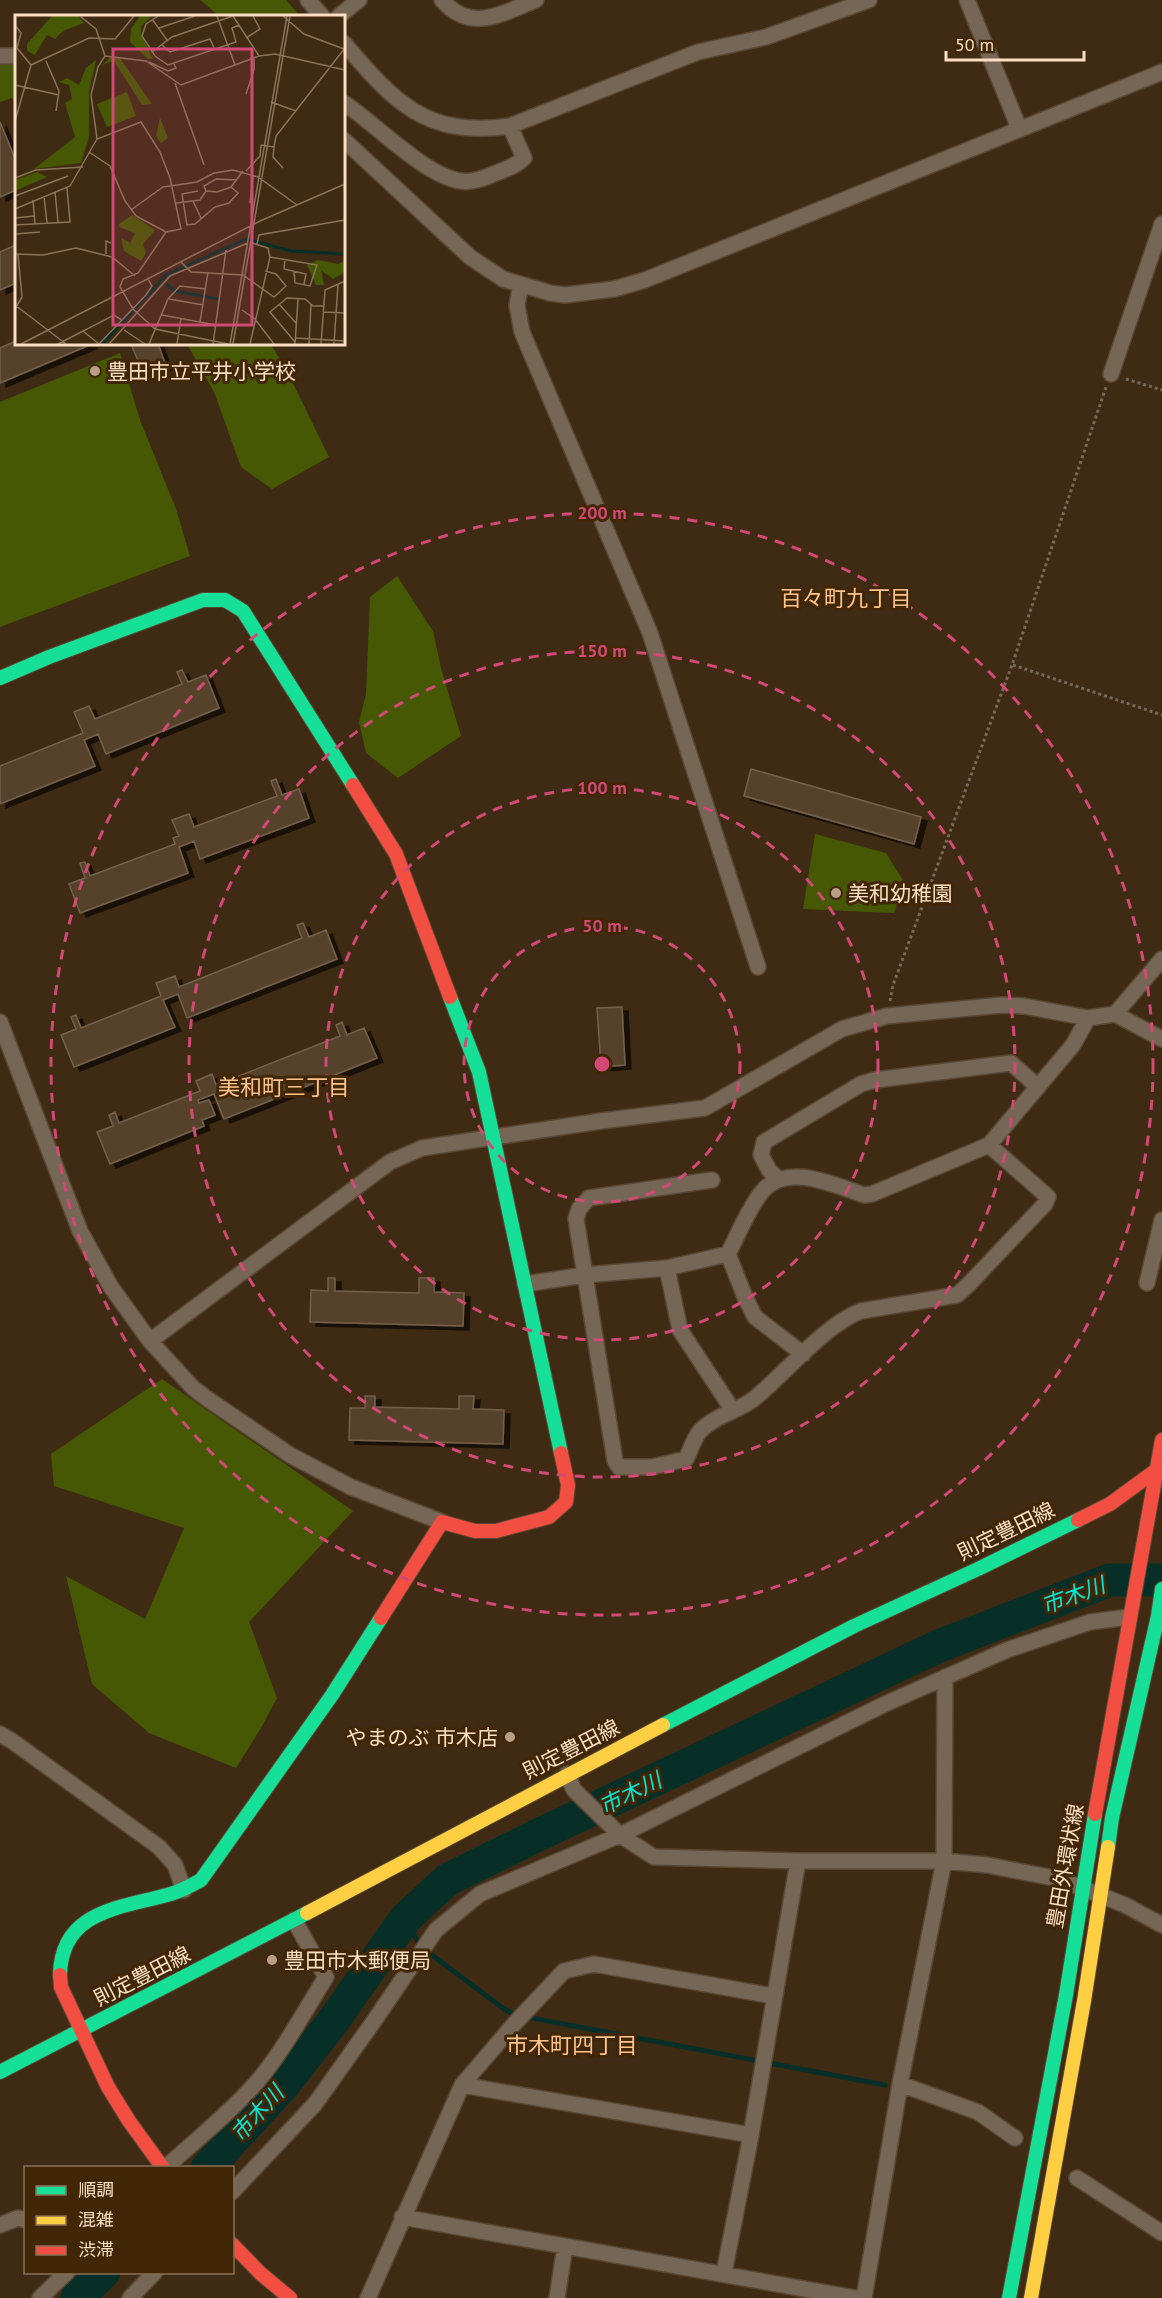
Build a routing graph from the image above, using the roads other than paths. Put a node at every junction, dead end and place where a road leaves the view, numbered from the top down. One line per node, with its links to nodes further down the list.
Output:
1 (308, 0): 8 (street)
2 (359, 0): 9 (street)
3 (442, 0): 4 (street)
4 (536, 0)
5 (869, 0): 7 (street)
6 (967, 0): 14 (street)
7 (853, 3): 13 (street)
8 (321, 15)
9 (340, 15)
10 (345, 44): 13 (street)
11 (1162, 72): 14 (street)
12 (345, 104): 13 (street)
13 (510, 126)
14 (1019, 128): 17 (street)
15 (345, 141): 17 (street)
16 (1162, 224): 18 (street)
17 (521, 284): 21 (street)
18 (1111, 374)
19 (0, 678): 27 (street)
20 (1162, 959): 22 (street)
21 (758, 967)
22 (1115, 1014): 23 (street); 25 (street)
23 (1088, 1018): 26 (street); 27 (street)
24 (0, 1022): 37 (street)
25 (1162, 1039)
26 (1038, 1087): 28 (street); 30 (street)
27 (494, 1136): 36 (street); 37 (street)
28 (989, 1145): 30 (street); 38 (street)
29 (712, 1180): 34 (street)
30 (779, 1180): 32 (street)
31 (1162, 1220): 35 (street)
32 (728, 1254): 33 (street); 38 (street)
33 (667, 1268): 34 (street); 39 (street)
34 (585, 1275): 36 (street); 39 (street)
35 (1146, 1283)
36 (525, 1284): 42 (street)
37 (150, 1341): 42 (street)
38 (803, 1354): 39 (street)
39 (732, 1409)
40 (1162, 1440): 41 (street, 豊田外環状線)
41 (1159, 1467): 44 (street, 豊田外環状線); 47 (street, 則定豊田線)
42 (442, 1522): 52 (street)
43 (1160, 1605): 53 (street, 豊田外環状線)
44 (1132, 1611): 45 (street); 51 (street, 豊田外環状線)
45 (945, 1677): 48 (street); 49 (street)
46 (0, 1734): 52 (street)
47 (567, 1774): 48 (street); 54 (street, 則定豊田線)
48 (620, 1835): 50 (street); 66 (street)
49 (944, 1861): 50 (street); 51 (street); 59 (street)
50 (798, 1862): 56 (street)
51 (1082, 1887): 53 (street); 83 (street, 豊田外環状線)
52 (184, 1890): 57 (street)
53 (1101, 1895): 55 (street); 84 (street, 豊田外環状線)
54 (294, 1920): 57 (street, 則定豊田線); 64 (street)
55 (1162, 1925)
56 (773, 1996): 60 (street); 61 (street)
57 (80, 2031): 58 (street, 則定豊田線); 63 (street)
58 (0, 2072)
59 (900, 2084): 62 (street); 82 (street)
60 (462, 2085): 61 (street); 67 (street)
61 (751, 2135): 75 (street)
62 (1015, 2138)
63 (163, 2166)
64 (166, 2166)
65 (1077, 2178): 70 (street)
66 (234, 2190)
67 (402, 2217): 72 (street); 79 (street)
68 (24, 2220): 69 (street)
69 (0, 2225)
70 (1162, 2233)
71 (234, 2246): 78 (street)
72 (565, 2246): 75 (street); 80 (street)
73 (65, 2274): 76 (street)
74 (153, 2274): 77 (street)
75 (724, 2274): 81 (street)
76 (40, 2298)
77 (130, 2298)
78 (290, 2298)
79 (368, 2298)
80 (557, 2298)
81 (855, 2298)
82 (864, 2298)
83 (1009, 2298)
84 (1032, 2298)

